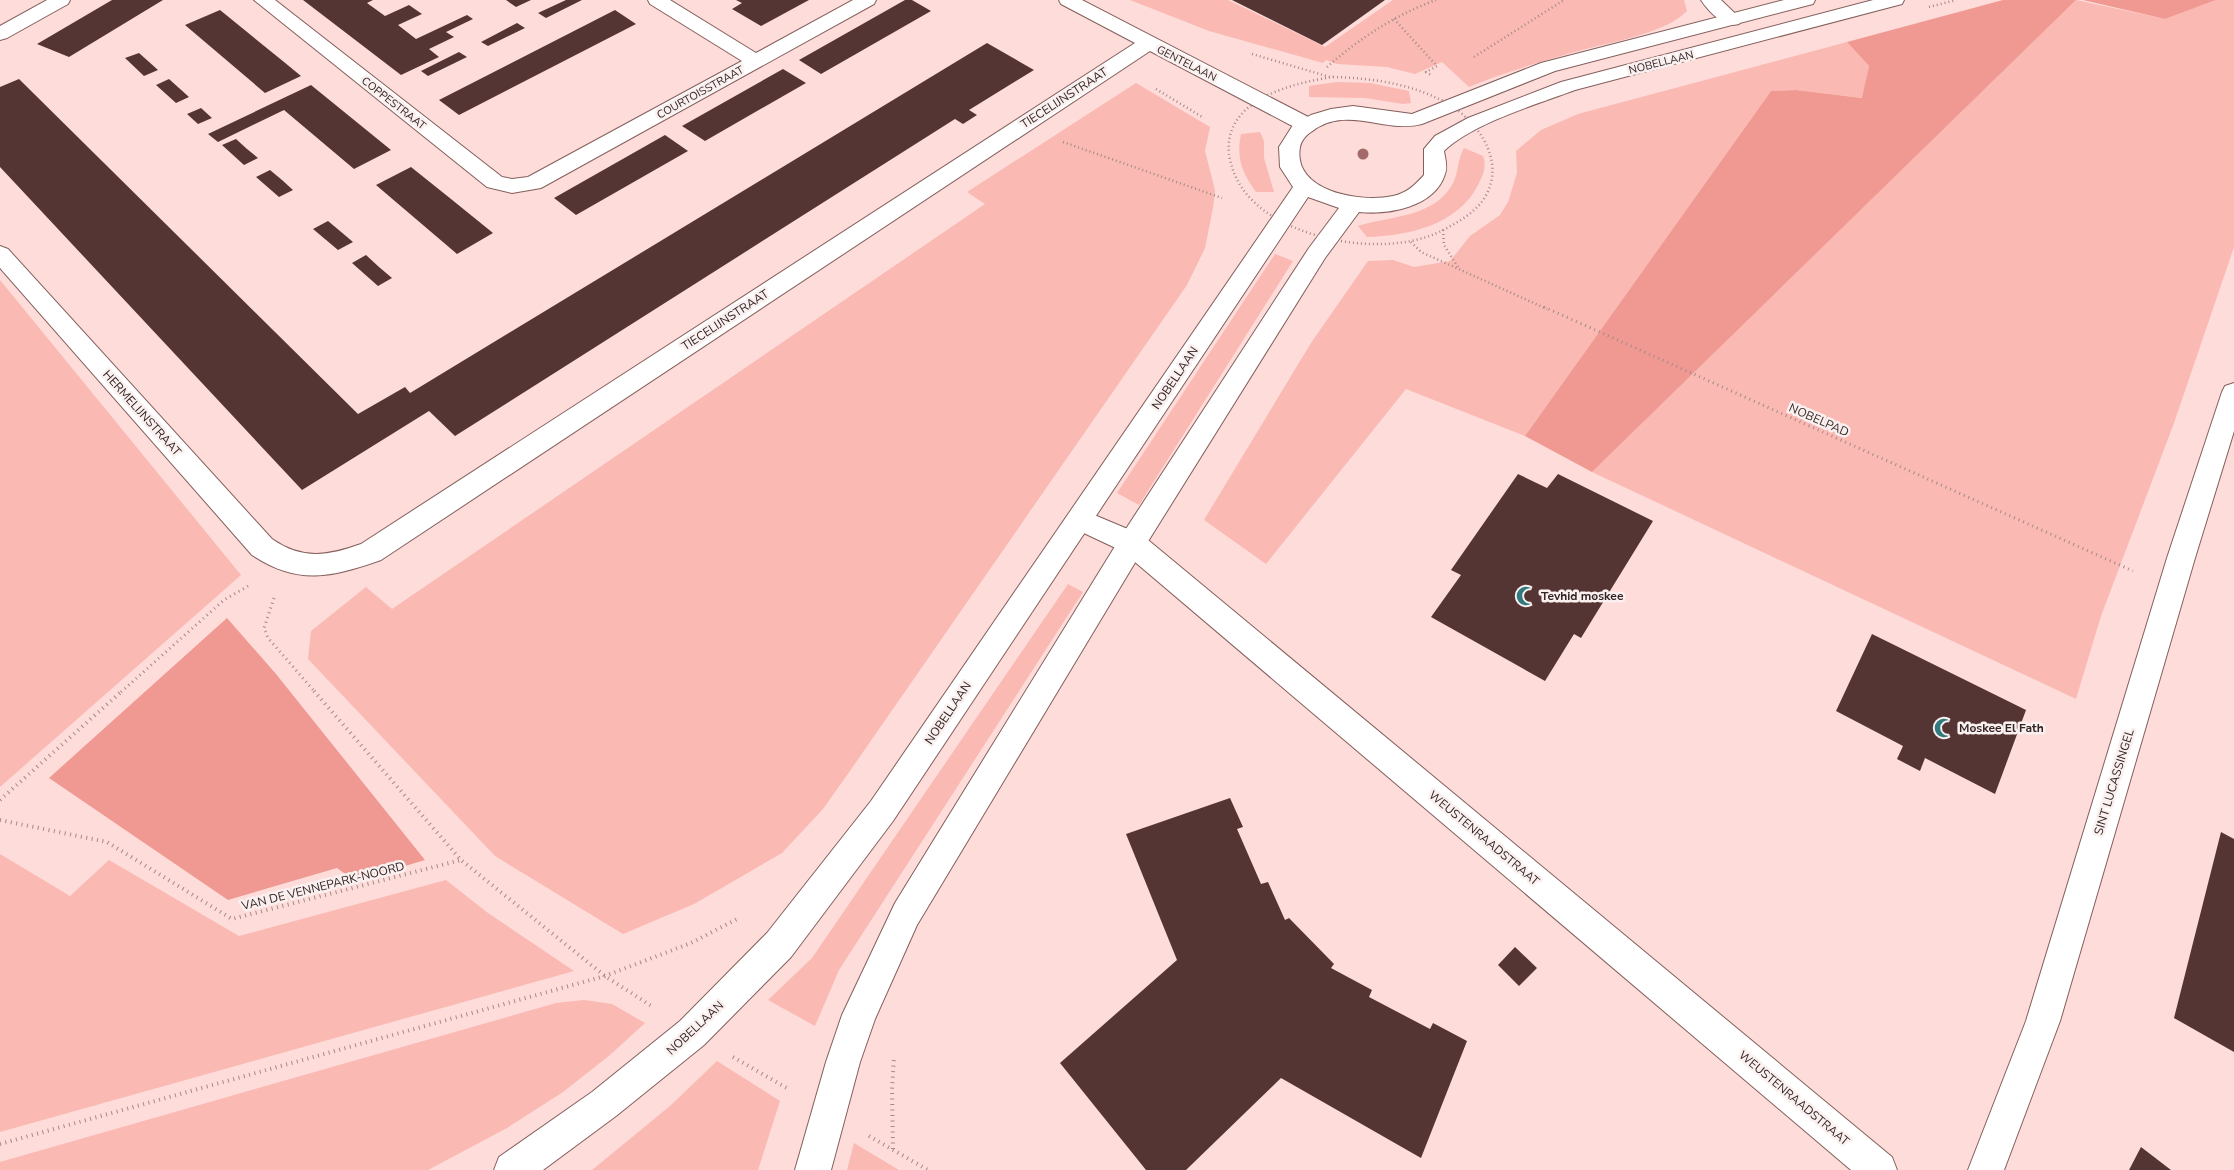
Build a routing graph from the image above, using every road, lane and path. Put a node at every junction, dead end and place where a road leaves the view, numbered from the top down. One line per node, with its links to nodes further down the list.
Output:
1 (61, 0): 13 (street)
2 (263, 0): 24 (street, COPPESTRAAT)
3 (658, 0): 16 (street)
4 (867, 0): 16 (street, COURTOISSTRAAT)
5 (1068, 0): 14 (street, GENTELAAN)
6 (1436, 0): 11 (path)
7 (1564, 0): 15 (path)
8 (1710, 0): 12 (street)
9 (1806, 0): 12 (street, NOBELLAAN)
10 (1895, 0): 21 (street, NOBELLAAN)
11 (1394, 19): 17 (path); 18 (path)
12 (1732, 20): 20 (street, NOBELLAAN)
13 (0, 34)
14 (1148, 43): 19 (street, GENTELAAN); 23 (street, TIECELIJNSTRAAT)
15 (1472, 58)
16 (756, 61): 24 (street, COURTOISSTRAAT)
17 (1327, 67)
18 (1433, 76)
19 (1260, 100): 20 (path); 22 (street, GENTELAAN); 28 (path)
20 (1450, 105): 21 (path); 22 (street, NOBELLAAN)
21 (1473, 124): 27 (street, NOBELLAAN); 29 (path)
22 (1307, 125): 25 (street)
23 (1020, 127): 26 (path); 37 (street, TIECELIJNSTRAAT)
24 (533, 183)
25 (1304, 186): 27 (street); 28 (street, NOBELLAAN)
26 (1222, 198)
27 (1353, 205): 30 (street)
28 (1280, 220): 30 (path); 35 (street, NOBELLAAN)
29 (1443, 230): 31 (path); 33 (path)
30 (1327, 238): 31 (path); 36 (street)
31 (1411, 242): 33 (path, NOBELPAD)
32 (0, 254): 37 (street, HERMELIJNSTRAAT)
33 (1458, 268): 38 (path, NOBELPAD)
34 (2234, 392): 38 (street, SINT LUCASSINGEL)
35 (1080, 520): 36 (street, WEUSTENRAADSTRAAT); 44 (street, NOBELLAAN)
36 (1132, 543): 45 (street); 50 (street, WEUSTENRAADSTRAAT)
37 (290, 563): 39 (path); 41 (path)
38 (2172, 589): 51 (street, SINT LUCASSINGEL)
39 (0, 800)
40 (1, 821): 41 (path, VAN DE VENNEPARK-NOORD)
41 (462, 860): 43 (path)
42 (744, 915): 43 (path)
43 (605, 976): 44 (path); 46 (path)
44 (692, 1033): 45 (path); 47 (street, NOBELLAAN)
45 (828, 1113): 48 (street); 49 (path)
46 (0, 1144)
47 (512, 1170)
48 (813, 1170)
49 (928, 1170)
50 (1880, 1170)
51 (1986, 1170)

